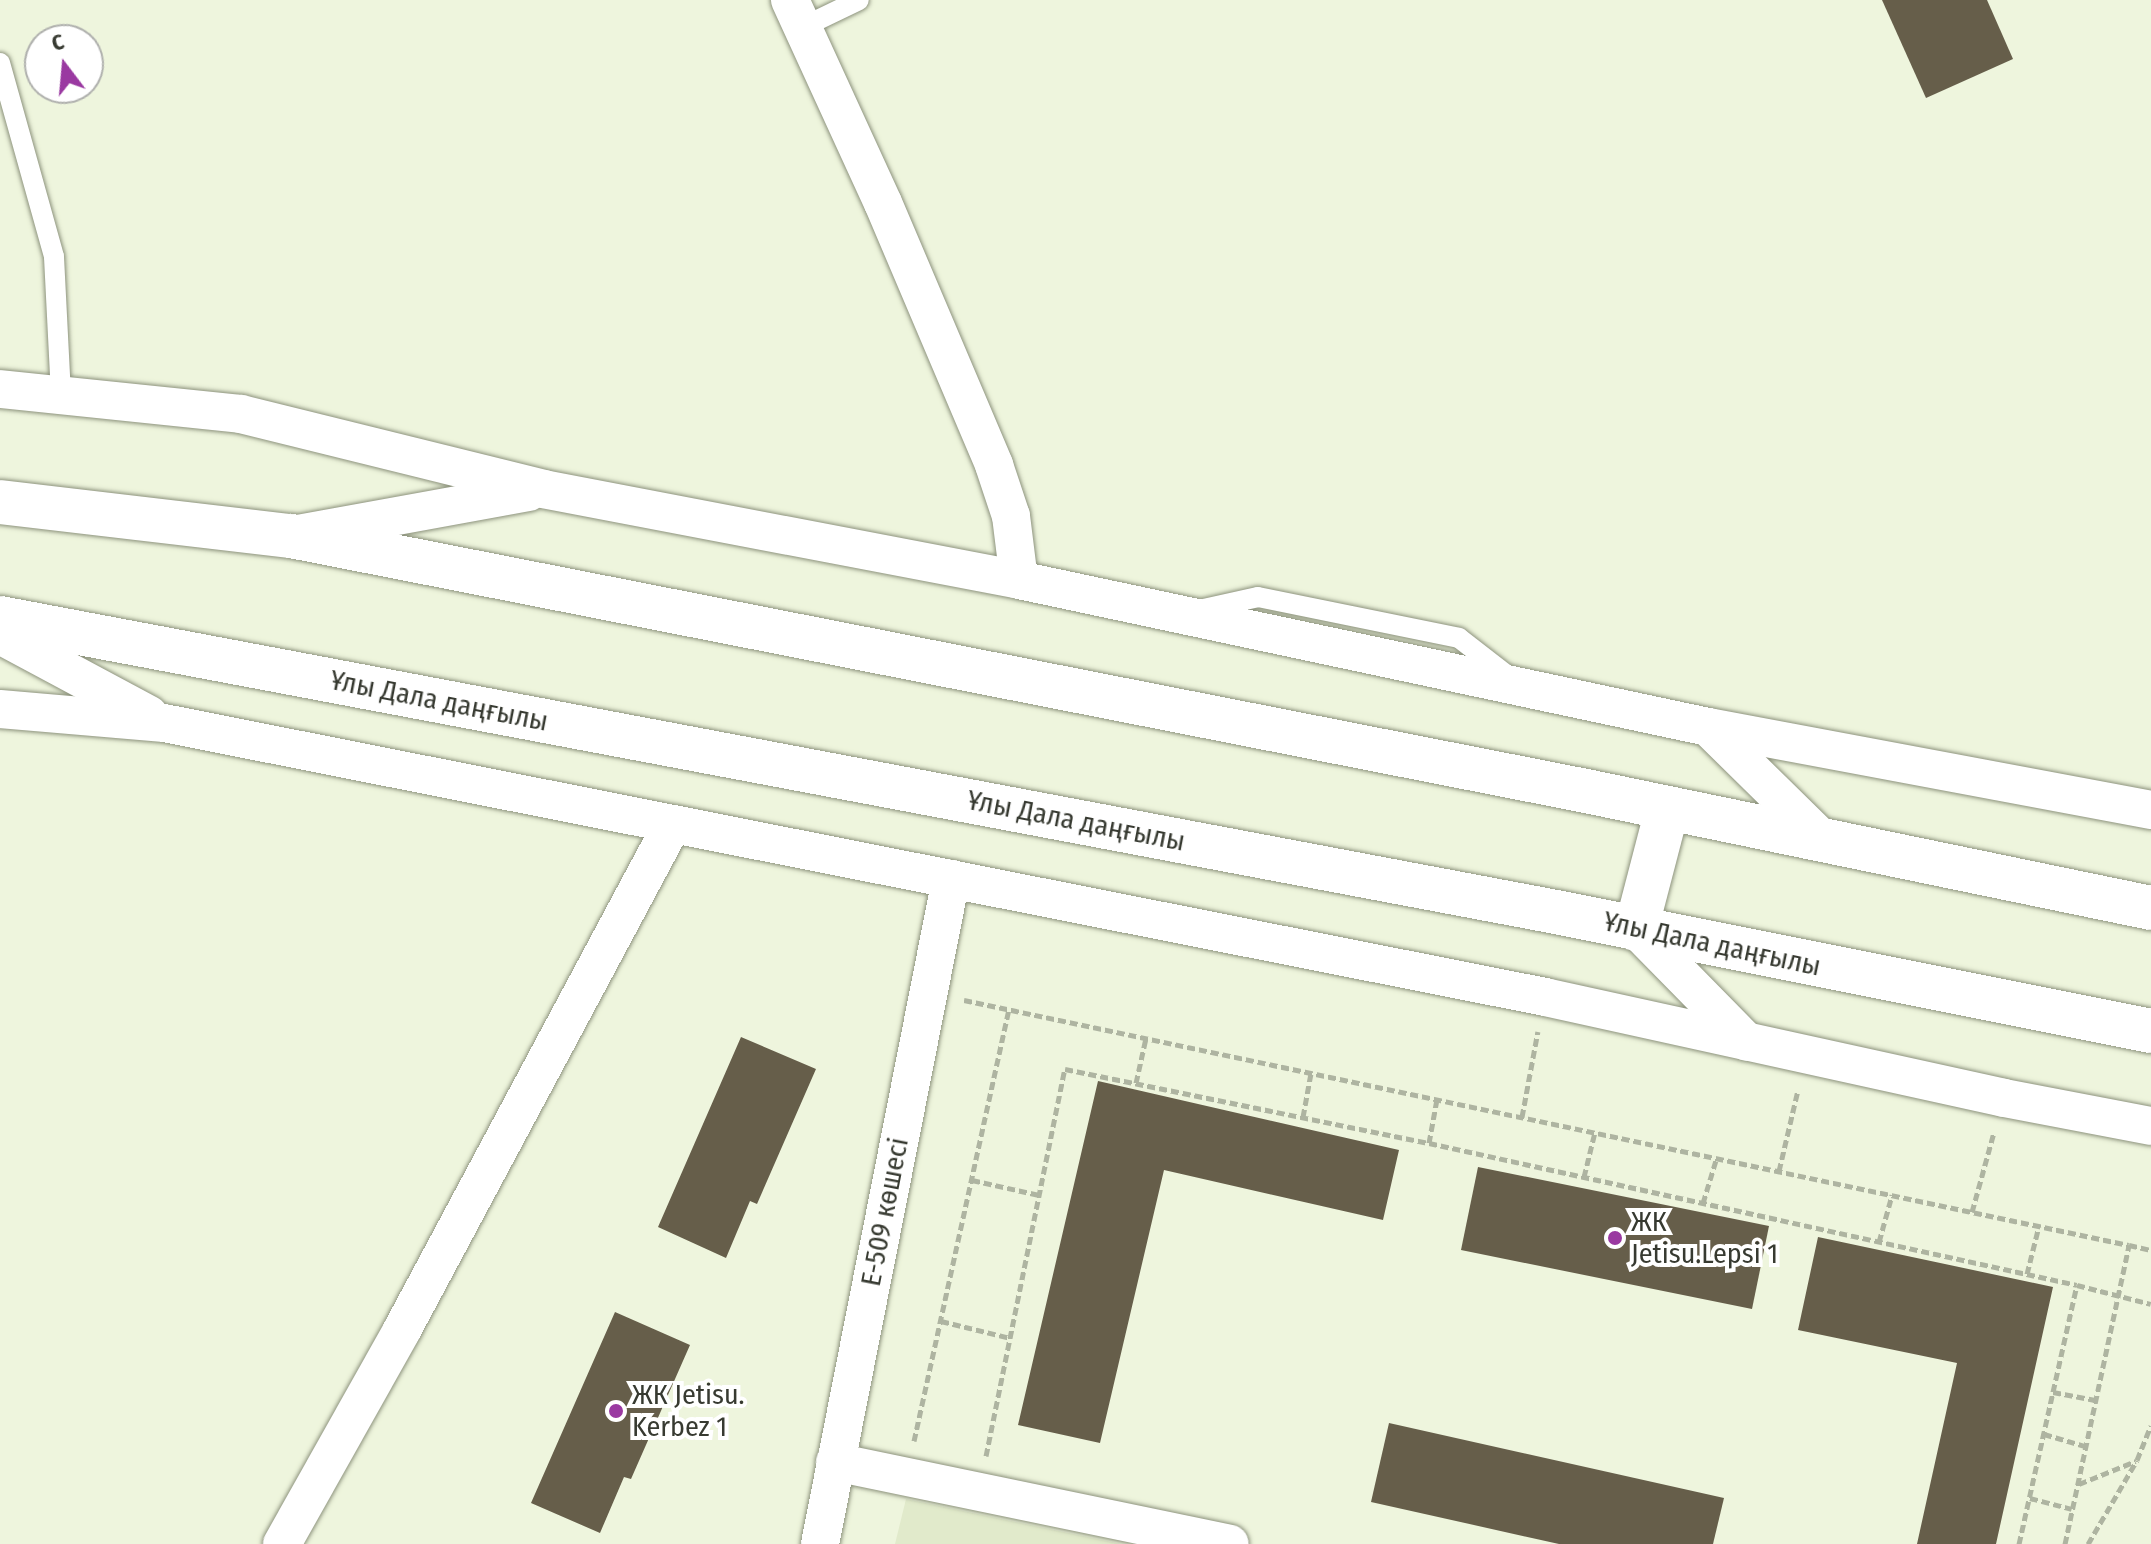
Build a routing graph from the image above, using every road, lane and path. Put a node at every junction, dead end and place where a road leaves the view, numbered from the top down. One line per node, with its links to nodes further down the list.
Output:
1 (859, 0): 2 (lane)
2 (795, 14): 9 (street)
3 (0, 63): 5 (lane)
4 (0, 389): 5 (street)
5 (61, 396): 6 (street)
6 (543, 489): 8 (street); 9 (street)
7 (0, 502): 8 (main road)
8 (291, 536): 15 (main road)
9 (1019, 580): 14 (street)
10 (0, 618): 21 (main road, Ұлы Дала даңғылы)
11 (0, 635): 13 (street)
12 (0, 709): 13 (street)
13 (164, 723): 17 (street)
14 (1708, 727): 16 (street); 18 (street)
15 (1667, 810): 18 (main road); 21 (main road)
16 (2151, 810)
17 (672, 825): 19 (street); 68 (street)
18 (1826, 843): 20 (main road)
19 (951, 879): 22 (street, Е-509 көшесі); 23 (street)
20 (2151, 908)
21 (1636, 929): 25 (main road, Ұлы Дала даңғылы); 27 (street)
22 (928, 992): 24 (path); 62 (street, Е-509 көшесі)
23 (1545, 997): 27 (street); 34 (path)
24 (1009, 1009): 26 (path); 41 (path)
25 (2151, 1031)
26 (1146, 1038): 29 (path); 30 (path)
27 (1747, 1042): 28 (street)
28 (1805, 1055): 31 (street); 39 (path)
29 (1311, 1073): 32 (path); 33 (path)
30 (1136, 1083): 33 (path); 42 (path)
31 (2004, 1098): 35 (street); 45 (path)
32 (1437, 1099): 34 (path); 37 (path)
33 (1303, 1117): 37 (path)
34 (1522, 1117): 36 (path)
35 (2151, 1126)
36 (1595, 1132): 38 (path); 40 (path)
37 (1429, 1143): 40 (path)
38 (1717, 1157): 39 (path); 44 (path)
39 (1779, 1171): 43 (path)
40 (1584, 1177): 44 (path)
41 (972, 1180): 42 (path); 54 (path)
42 (1039, 1195): 55 (path)
43 (1892, 1195): 45 (path); 47 (path)
44 (1703, 1203): 47 (path)
45 (1972, 1212): 46 (path)
46 (2039, 1226): 48 (path); 50 (path)
47 (1879, 1242): 50 (path)
48 (2129, 1245): 49 (path); 52 (path)
49 (2151, 1250)
50 (2027, 1274): 51 (path)
51 (2077, 1285): 52 (path); 56 (path)
52 (2118, 1296): 53 (path); 57 (path)
53 (2151, 1304)
54 (941, 1321): 55 (path); 63 (path)
55 (1010, 1338): 65 (path)
56 (2053, 1392): 57 (path); 59 (path)
57 (2096, 1400): 60 (path)
58 (2151, 1426): 61 (path)
59 (2044, 1434): 60 (path); 66 (path)
60 (2086, 1446): 64 (path)
61 (2137, 1460): 64 (path); 73 (path)
62 (835, 1462): 63 (street); 69 (street, Е-509 көшесі)
63 (906, 1477): 65 (street)
64 (2078, 1485): 67 (path)
65 (979, 1492): 70 (street)
66 (2030, 1498): 67 (path); 71 (path)
67 (2072, 1509): 72 (path)
68 (282, 1544)
69 (820, 1544)
70 (1230, 1544)
71 (2019, 1544)
72 (2065, 1544)
73 (2088, 1544)

